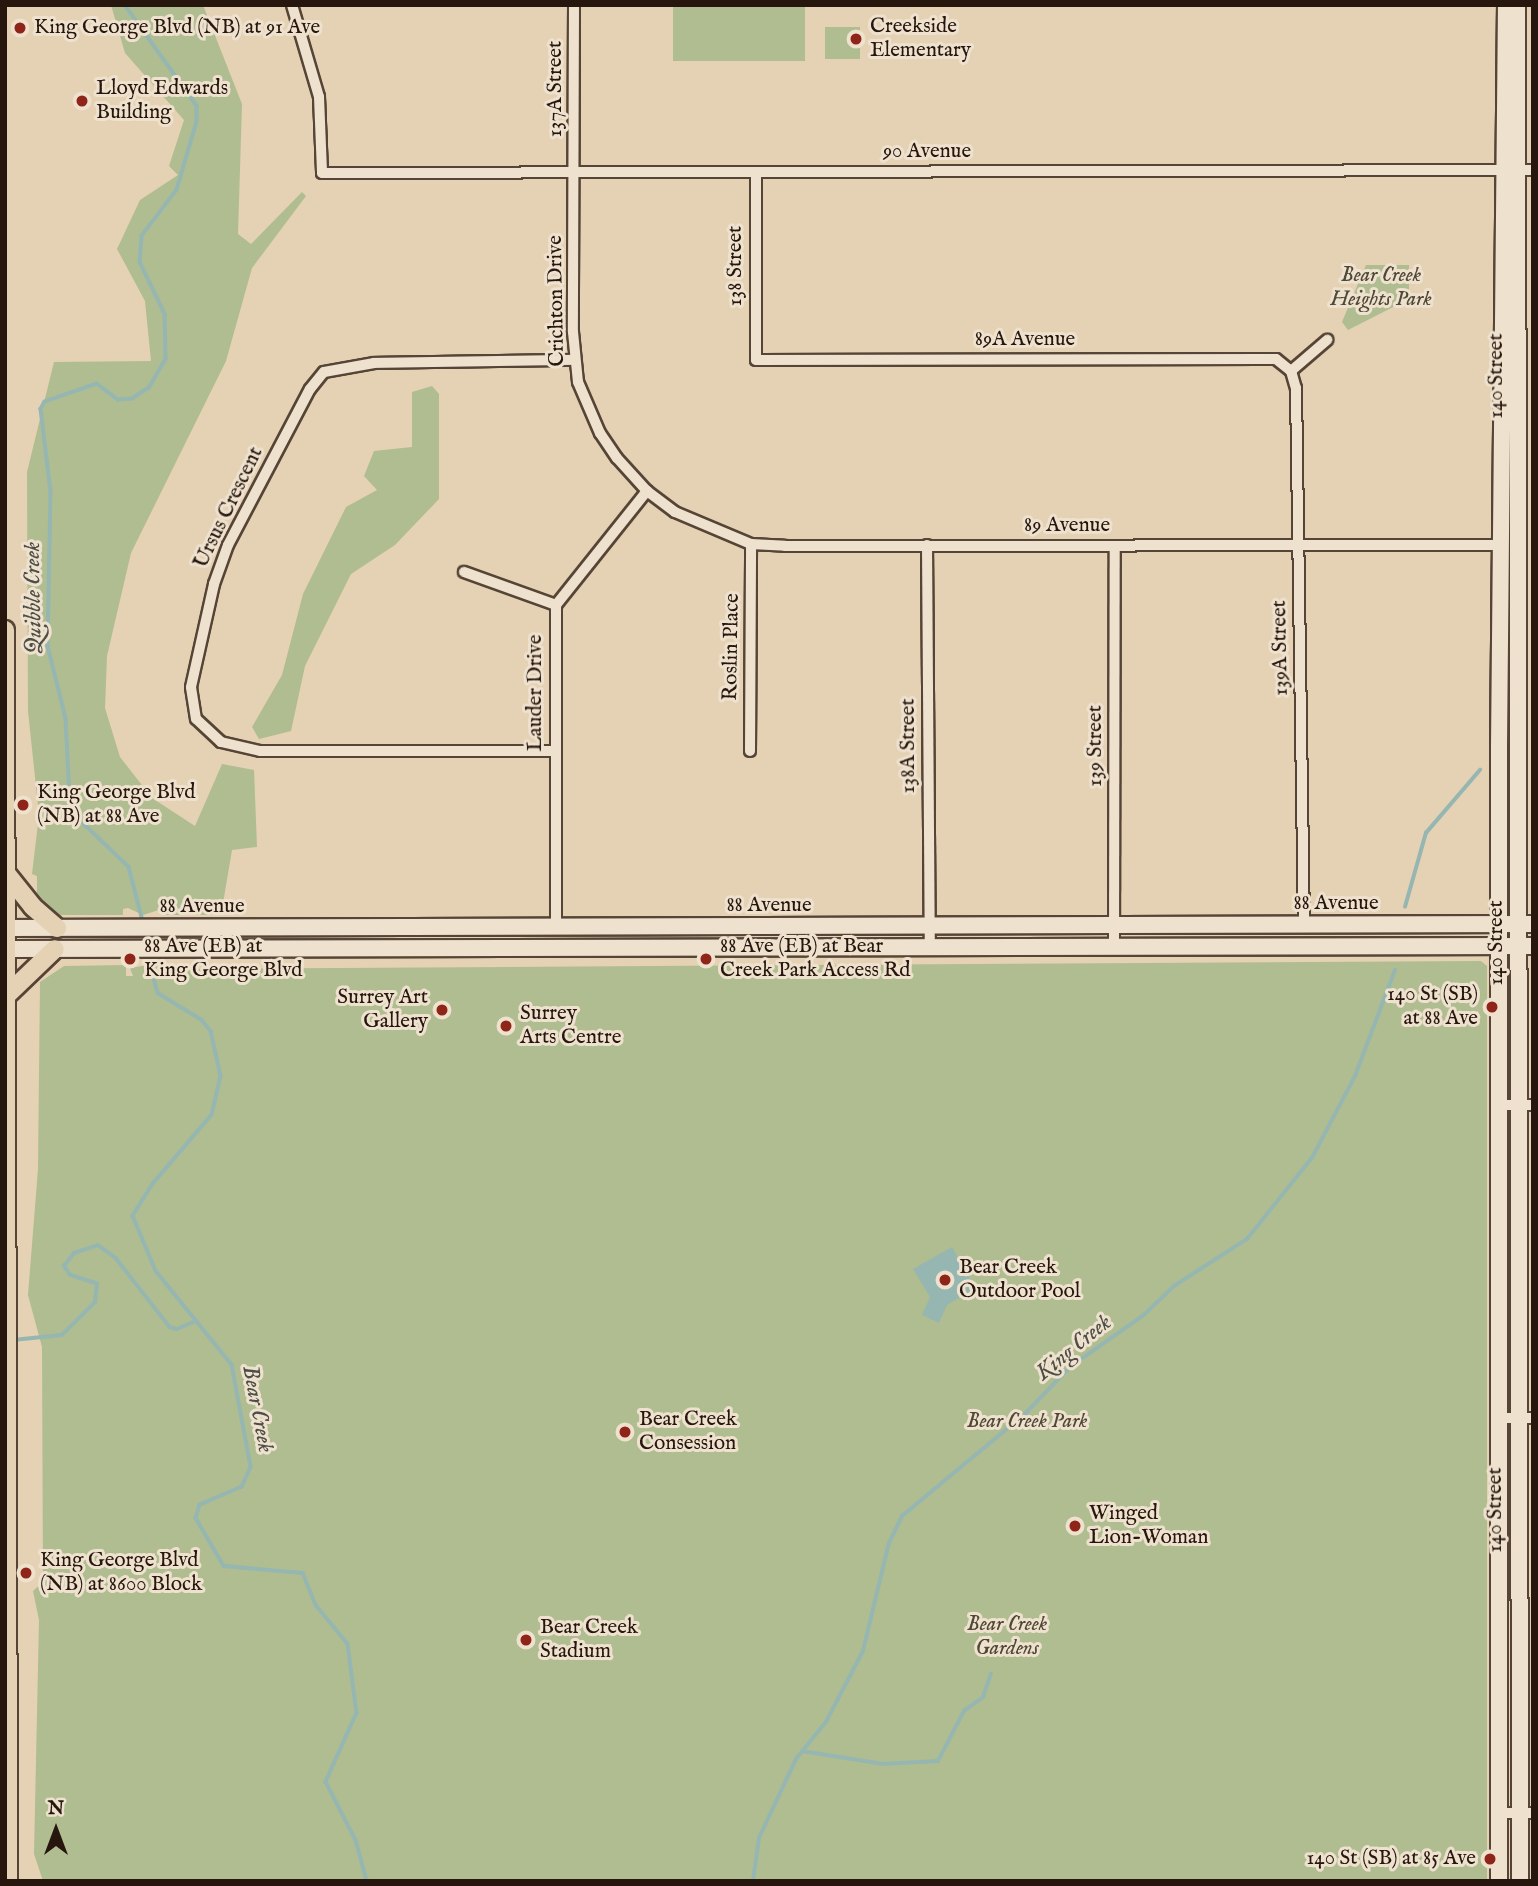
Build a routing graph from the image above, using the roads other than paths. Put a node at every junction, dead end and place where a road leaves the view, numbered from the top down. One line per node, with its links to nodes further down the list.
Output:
1 (292, 5): 7 (street, 90 Avenue)
2 (574, 5): 7 (street, 137A Street)
3 (1506, 5): 5 (main road, 140 Street)
4 (1517, 5): 5 (main road, 140 Street)
5 (1519, 170): 6 (street, 90 Avenue); 16 (main road, 140 Street); 24 (main road, 140 Street)
6 (756, 172): 7 (street, 90 Avenue); 10 (street, 138 Street)
7 (575, 173): 9 (street, Crichton Drive)
8 (1327, 340): 11 (street)
9 (574, 360): 12 (street, Crichton Drive); 21 (street, Ursus Crescent)
10 (756, 360): 11 (street, 89A Avenue)
11 (1291, 371): 15 (street, 139A Street)
12 (647, 491): 13 (street, 89 Avenue); 19 (street, Lauder Drive)
13 (751, 544): 14 (street, 89 Avenue); 22 (street, Roslin Place)
14 (927, 545): 17 (street, 89 Avenue); 27 (street, 138A Street)
15 (1299, 545): 16 (street, 89 Avenue); 17 (street, 89 Avenue); 26 (street, 139A Street)
16 (1501, 545): 25 (main road, 140 Street)
17 (1115, 546): 28 (street, 139 Street)
18 (464, 572): 19 (street)
19 (556, 605): 21 (street, Lauder Drive)
20 (5, 630): 23 (main road)
21 (556, 751): 30 (street, Lauder Drive)
22 (750, 751)
23 (6, 873): 29 (main road); 31 (main road)
24 (1525, 924): 25 (main road, 88 Avenue); 34 (main road, 140 Street)
25 (1499, 925): 26 (main road, 88 Avenue); 33 (main road, 140 Street)
26 (1304, 926): 28 (main road, 88 Avenue)
27 (930, 927): 28 (main road, 88 Avenue); 30 (main road, 88 Avenue); 36 (street, 138A Street)
28 (1115, 927): 32 (street, 139 Street)
29 (57, 928): 30 (main road, 88 Avenue); 31 (main road, 88 Avenue)
30 (556, 928): 35 (main road)
31 (6, 929): 37 (main road)
32 (1114, 946): 33 (main road, 88 Avenue); 36 (main road, 88 Avenue)
33 (1499, 946): 34 (main road, 88 Avenue); 40 (main road, 140 Street)
34 (1525, 946): 41 (main road, 140 Street)
35 (536, 947): 36 (main road, 88 Avenue); 38 (main road, 88 Avenue)
36 (930, 947)
37 (6, 949): 38 (main road, 88 Avenue); 39 (main road)
38 (55, 949): 39 (main road)
39 (7, 995): 42 (main road)
40 (1499, 1105): 41 (street); 44 (main road, 140 Street)
41 (1525, 1105): 45 (main road, 140 Street)
42 (6, 1308): 43 (main road)
43 (6, 1375): 48 (main road)
44 (1498, 1418): 45 (street); 46 (main road, 140 Street)
45 (1525, 1418): 47 (main road, 140 Street)
46 (1498, 1813): 47 (street); 49 (main road, 140 Street)
47 (1527, 1814): 50 (main road, 140 Street)
48 (8, 1881)
49 (1499, 1881)
50 (1520, 1881)

